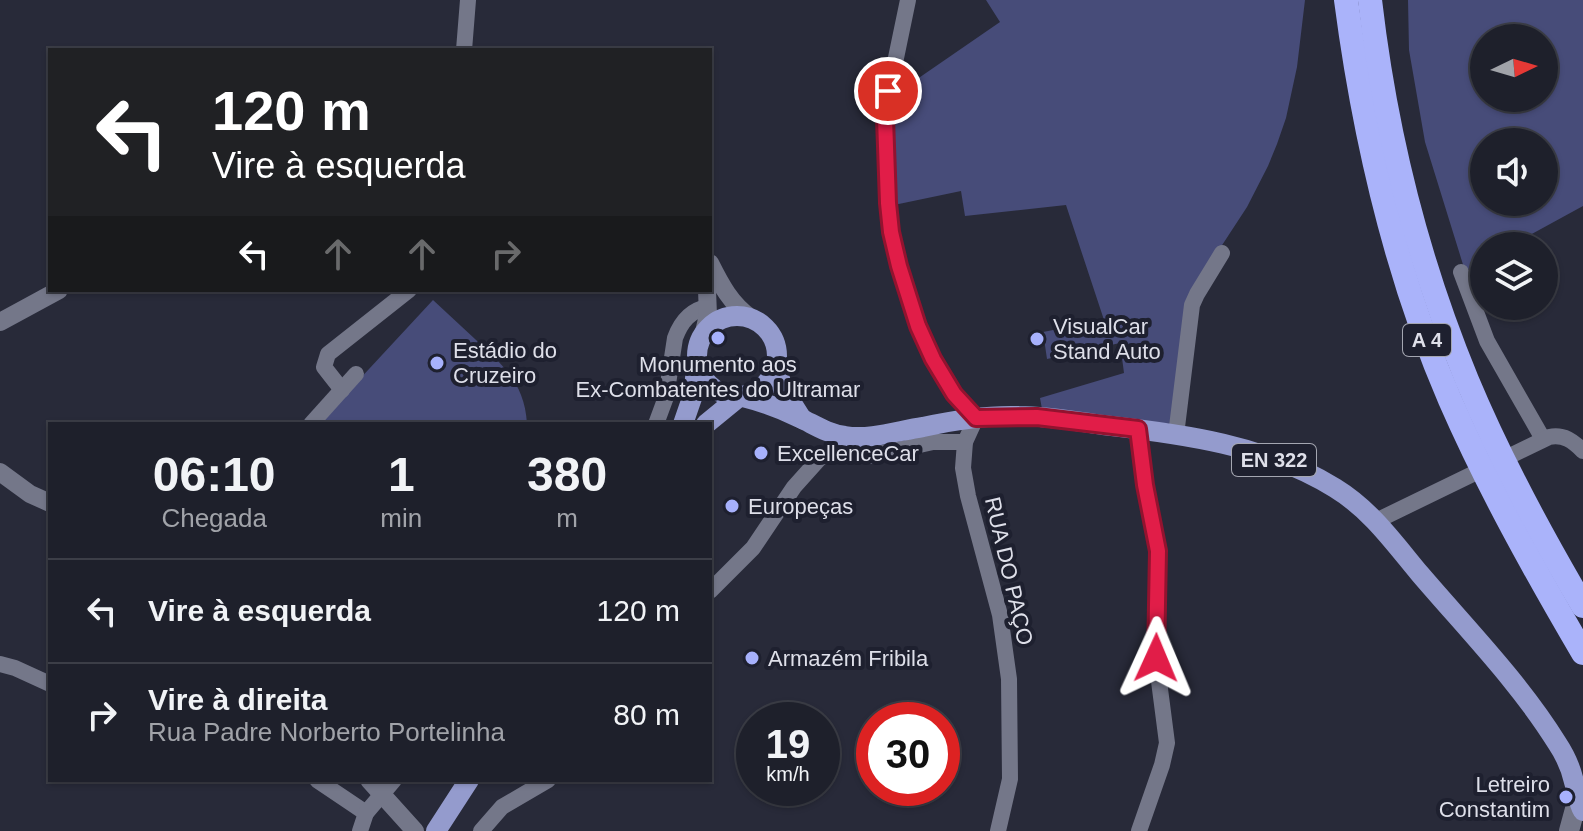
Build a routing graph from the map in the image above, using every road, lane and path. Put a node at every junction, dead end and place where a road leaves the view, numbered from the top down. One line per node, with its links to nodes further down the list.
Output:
1 (468, 0): 5 (street)
2 (908, 0): 20 (street)
3 (1346, 0): 36 (highway, A 4)
4 (1370, 0): 35 (highway, A 4)
5 (464, 48)
6 (1222, 253): 27 (street)
7 (712, 267): 12 (street)
8 (1461, 272): 29 (street)
9 (55, 292): 13 (street)
10 (406, 292): 18 (street)
11 (708, 298): 14 (street); 23 (street)
12 (751, 318): 14 (main road); 16 (main road)
13 (0, 322)
14 (704, 332): 15 (main road)
15 (697, 362): 19 (main road, EN 322); 24 (main road)
16 (776, 366): 19 (main road); 21 (main road)
17 (356, 374): 18 (street)
18 (342, 390): 22 (street)
19 (741, 397): 21 (main road, EN 322); 25 (main road)
20 (976, 418): 21 (main road, EN 322); 26 (main road, EN 322); 28 (street, RUA DO PAÇO)
21 (802, 419)
22 (313, 422)
23 (657, 422)
24 (684, 422)
25 (709, 422)
26 (1138, 429): 27 (main road, EN 322); 52 (street)
27 (1176, 435): 33 (main road, EN 322)
28 (965, 442): 34 (street); 51 (street, RUA DO PAÇO)
29 (1537, 442): 30 (street); 33 (street)
30 (1583, 451)
31 (0, 472): 32 (street)
32 (48, 502)
33 (1376, 521): 39 (main road, EN 322)
34 (712, 589)
35 (1583, 606)
36 (1583, 653)
37 (0, 664): 38 (street)
38 (48, 683)
39 (1544, 723): 40 (main road, EN 322); 45 (main road, EN 322)
40 (1583, 757)
41 (320, 782): 46 (street)
42 (468, 782): 49 (main road)
43 (545, 782): 50 (street)
44 (386, 787): 46 (street); 48 (street)
45 (1580, 796): 53 (main road)
46 (366, 813): 47 (street)
47 (360, 831)
48 (415, 831)
49 (436, 831)
50 (481, 831)
51 (998, 831)
52 (1139, 831)
53 (1569, 831)

